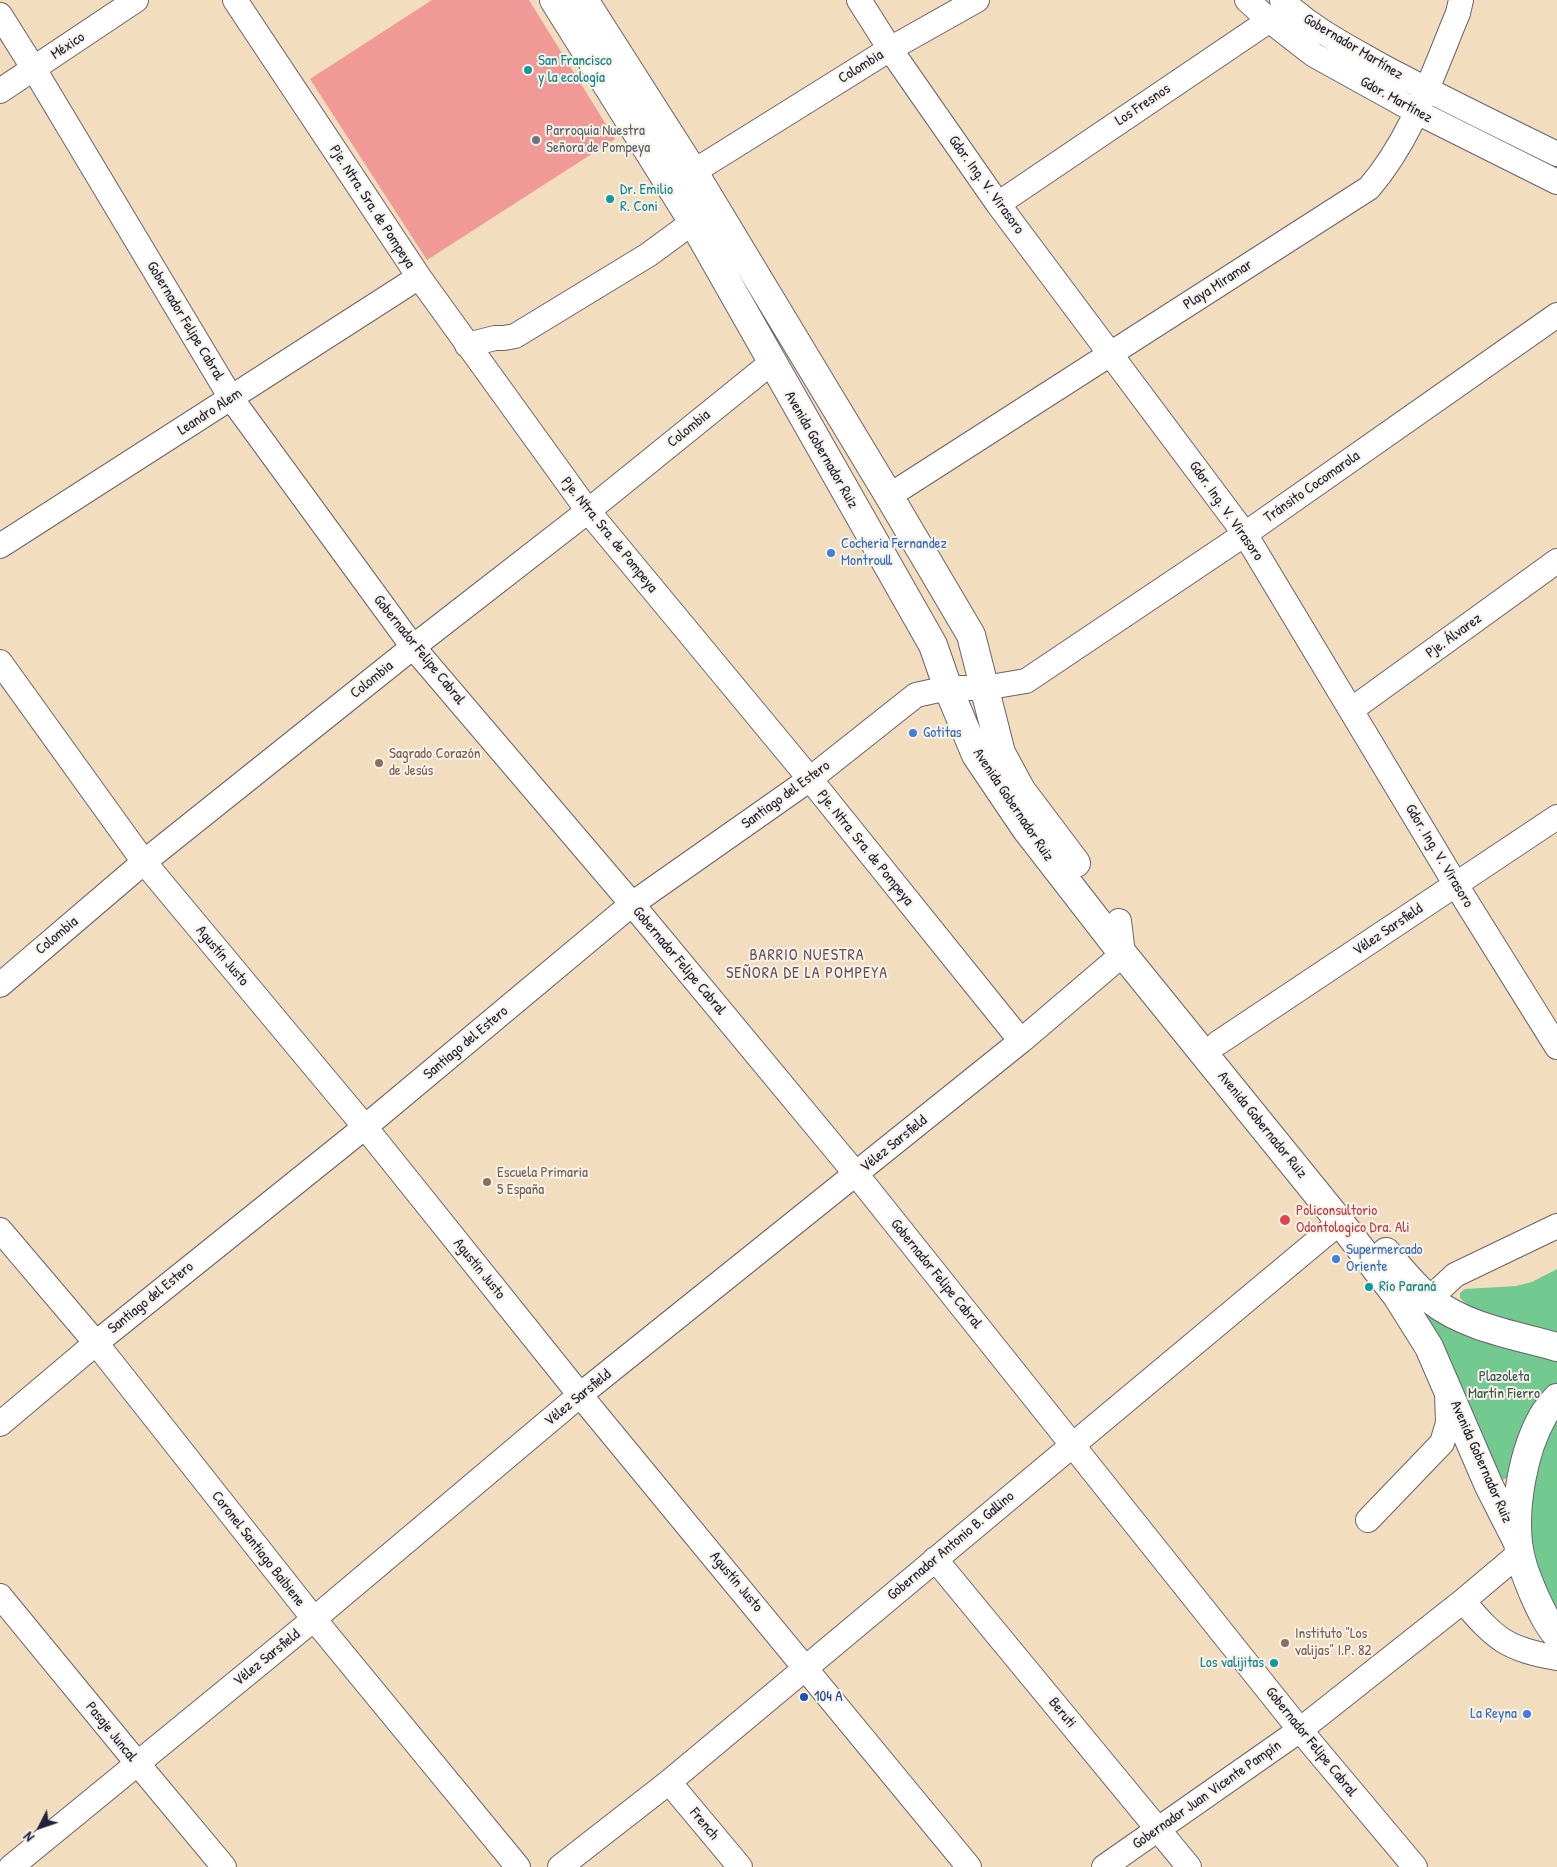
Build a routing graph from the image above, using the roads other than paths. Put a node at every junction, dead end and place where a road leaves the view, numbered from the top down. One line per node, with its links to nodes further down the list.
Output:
1 (136, 0): 13 (street, México)
2 (235, 0): 22 (street, Pje. Ntra. Sra. de Pompeya)
3 (554, 0): 18 (main road, Avenida Gobernador Ruiz)
4 (584, 0): 18 (main road, Avenida Gobernador Ruiz)
5 (860, 0): 12 (street, Gdor. Ing. V. Virasoro)
6 (977, 0): 12 (street, Colombia)
7 (1247, 0): 11 (street, Gdor. Martínez)
8 (1461, 0): 14 (street, Playa Miramar)
9 (1286, 3): 11 (street, Los Fresnos); 14 (street, Gobernador Martínez)
10 (0, 15): 13 (street, Gobernador Felipe Cabral)
11 (1268, 20): 16 (street, Gdor. Martínez); 20 (street, Los Fresnos)
12 (890, 49): 18 (street, Colombia); 20 (street, Gdor. Ing. V. Virasoro)
13 (34, 69): 15 (street, México); 27 (street, Gobernador Felipe Cabral)
14 (1426, 90): 16 (street, Playa Miramar); 17 (street, Gdor. Martínez)
15 (0, 91)
16 (1417, 112): 19 (street, Gdor. Martínez); 25 (street, Playa Miramar)
17 (1557, 154)
18 (682, 178): 21 (main road, Avenida Gobernador Ruiz); 28 (main road, Avenida Gobernador Ruiz)
19 (1557, 182)
20 (998, 204): 25 (street, Gdor. Ing. V. Virasoro)
21 (693, 222): 24 (street); 26 (main road, Avenida Gobernador Ruiz)
22 (419, 277): 24 (street, Pje. Ntra. Sra. de Pompeya); 27 (street, Leandro Alem)
23 (1557, 315): 30 (street, Tránsito Cocomarola)
24 (468, 345): 29 (street, Pje. Ntra. Sra. de Pompeya)
25 (1111, 353): 28 (street, Playa Miramar); 30 (street, Gdor. Ing. V. Virasoro)
26 (771, 363): 29 (street, Colombia); 35 (main road, Avenida Gobernador Ruiz)
27 (231, 398): 31 (street, Leandro Alem); 33 (street, Gobernador Felipe Cabral)
28 (889, 496): 36 (main road, Avenida Gobernador Ruiz)
29 (588, 511): 33 (street, Colombia); 38 (street, Pje. Ntra. Sra. de Pompeya)
30 (1245, 534): 36 (street, Tránsito Cocomarola); 37 (street, Gdor. Ing. V. Virasoro)
31 (0, 546)
32 (1557, 561): 37 (street, Pje. Álvarez)
33 (413, 647): 40 (street, Colombia); 42 (street, Gobernador Felipe Cabral)
34 (0, 662): 40 (street, Agustín Justo)
35 (948, 688): 36 (street, Santiago del Estero); 38 (street, Santiago del Estero); 44 (main road, Avenida Gobernador Ruiz)
36 (984, 688): 43 (main road, Avenida Gobernador Ruiz)
37 (1351, 710): 41 (street, Gdor. Ing. V. Virasoro)
38 (810, 779): 42 (street, Santiago del Estero); 46 (street, Pje. Ntra. Sra. de Pompeya)
39 (1557, 817): 41 (street, Vélez Sarsfield)
40 (144, 862): 45 (street, Colombia); 49 (street, Agustín Justo)
41 (1456, 885): 47 (street, Vélez Sarsfield); 48 (street, Gdor. Ing. V. Virasoro)
42 (632, 904): 49 (street, Santiago del Estero); 50 (street, Gobernador Felipe Cabral)
43 (1119, 921): 44 (street); 47 (main road, Avenida Gobernador Ruiz)
44 (1123, 954): 46 (street, Vélez Sarsfield); 51 (main road, Avenida Gobernador Ruiz)
45 (0, 985)
46 (1021, 1041): 50 (street, Vélez Sarsfield)
47 (1218, 1043): 54 (main road, Avenida Gobernador Ruiz)
48 (1557, 1047)
49 (365, 1127): 55 (street, Santiago del Estero); 58 (street, Agustín Justo)
50 (856, 1174): 58 (street, Vélez Sarsfield); 61 (street, Gobernador Felipe Cabral)
51 (1340, 1222): 57 (main road, Avenida Gobernador Ruiz); 61 (street, Gobernador Antonio B. Gallino)
52 (1557, 1226): 54 (street)
53 (0, 1230): 55 (street, Coronel Santiago Baibiene)
54 (1432, 1301): 56 (main road, Avenida Gobernador Ruiz)
55 (96, 1343): 60 (street, Santiago del Estero); 67 (street, Coronel Santiago Baibiene)
56 (1557, 1347)
57 (1447, 1386): 62 (street); 63 (main road, Avenida Gobernador Ruiz)
58 (580, 1395): 67 (street, Vélez Sarsfield); 69 (street, Agustín Justo)
59 (1557, 1398): 63 (main road)
60 (0, 1424)
61 (1073, 1445): 64 (street, Gobernador Antonio B. Gallino); 70 (street, Gobernador Felipe Cabral)
62 (1368, 1520)
63 (1519, 1548): 66 (street, Gobernador Juan Vicente Pampín); 68 (main road)
64 (935, 1559): 69 (street, Gobernador Antonio B. Gallino); 73 (street, Beruti)
65 (0, 1596): 71 (street, Pasaje Juncal)
66 (1463, 1601): 68 (street); 70 (street, Gobernador Juan Vicente Pampín)
67 (314, 1619): 71 (street, Vélez Sarsfield); 76 (street, Coronel Santiago Baibiene)
68 (1556, 1640)
69 (806, 1667): 72 (street, Gobernador Antonio B. Gallino); 79 (street, Agustín Justo)
70 (1300, 1730): 73 (street, Gobernador Juan Vicente Pampín); 82 (street, Gobernador Felipe Cabral)
71 (138, 1764): 74 (street, Vélez Sarsfield); 75 (street, Pasaje Juncal)
72 (669, 1782): 77 (street, Gobernador Antonio B. Gallino); 78 (street, French)
73 (1159, 1830): 80 (street, Gobernador Juan Vicente Pampín); 81 (street, Beruti)
74 (11, 1867)
75 (224, 1867)
76 (518, 1867)
77 (560, 1867)
78 (740, 1867)
79 (969, 1867)
80 (1104, 1867)
81 (1189, 1867)
82 (1415, 1867)

